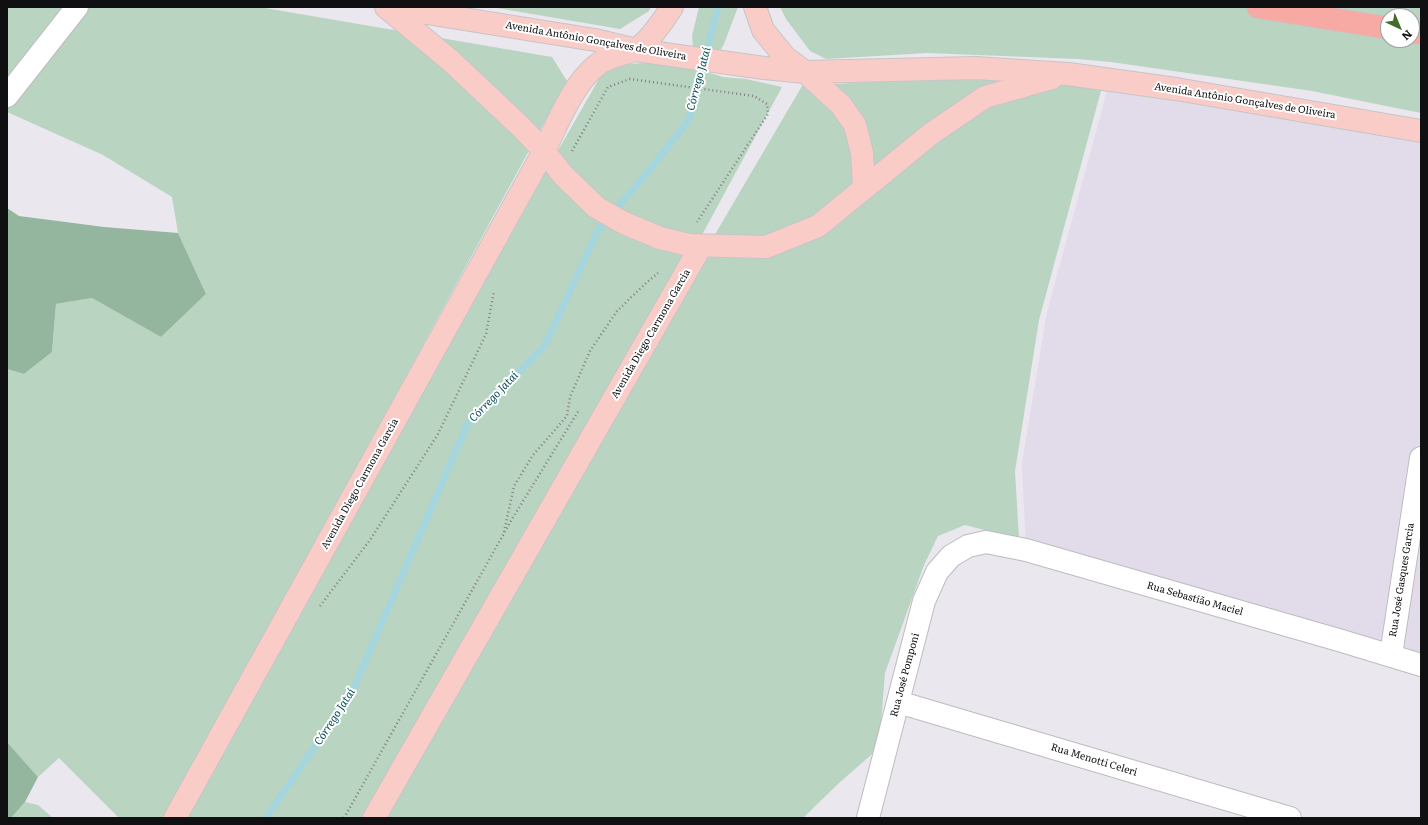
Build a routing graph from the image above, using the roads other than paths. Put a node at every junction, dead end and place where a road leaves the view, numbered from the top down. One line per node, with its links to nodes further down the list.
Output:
1 (77, 7): 10 (street)
2 (387, 7): 7 (main road, Avenida Antônio Gonçalves de Oliveira); 12 (main road, Avenida Antônio Gonçalves de Oliveira)
3 (672, 7): 7 (main road)
4 (755, 7): 8 (main road)
5 (1258, 7): 6 (highway)
6 (1380, 27)
7 (636, 50): 8 (main road, Avenida Antônio Gonçalves de Oliveira); 12 (main road, Avenida Diego Carmona Garcia)
8 (805, 72): 9 (main road, Avenida Antônio Gonçalves de Oliveira); 13 (main road)
9 (1068, 74): 11 (main road, Avenida Antônio Gonçalves de Oliveira); 13 (main road, Avenida Antônio Gonçalves de Oliveira)
10 (7, 96)
11 (1421, 131)
12 (544, 151): 14 (main road, Avenida Antônio Gonçalves de Oliveira); 20 (main road, Avenida Diego Carmona Garcia)
13 (864, 188): 14 (main road, Avenida Antônio Gonçalves de Oliveira)
14 (701, 246): 21 (main road, Avenida Diego Carmona Garcia)
15 (1421, 458): 17 (street, Rua José Gasques Garcia)
16 (968, 546): 17 (street, Rua Sebastião Maciel); 19 (street, Rua José Pomponi)
17 (1390, 655): 18 (street, Rua Sebastião Maciel)
18 (1421, 665)
19 (898, 702): 22 (street, Rua José Pomponi); 23 (street, Rua Menotti Celeri)
20 (175, 818)
21 (374, 818)
22 (868, 818)
23 (1290, 818)

